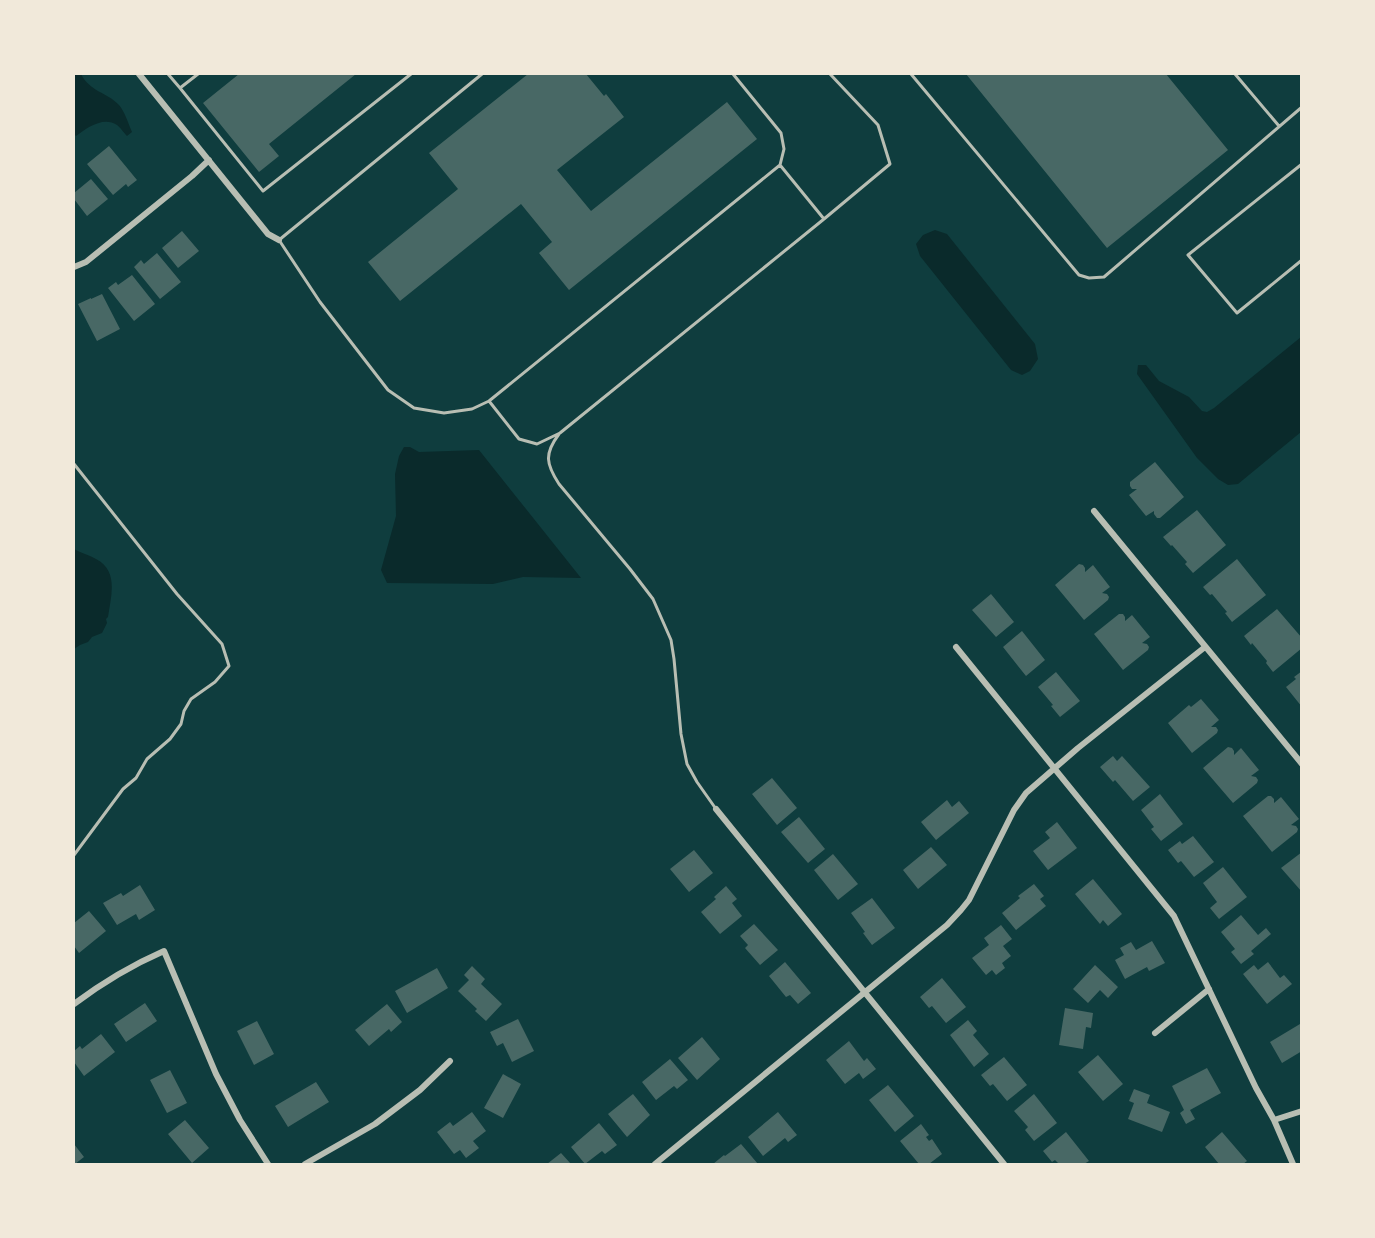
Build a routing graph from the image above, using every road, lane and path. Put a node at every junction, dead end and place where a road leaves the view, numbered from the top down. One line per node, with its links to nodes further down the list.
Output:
1 (140, 74): 13 (street)
2 (168, 74): 10 (lane)
3 (198, 74): 10 (lane)
4 (411, 74): 10 (lane)
5 (482, 74): 17 (lane)
6 (733, 74): 15 (lane)
7 (830, 74): 16 (lane)
8 (911, 74): 12 (lane)
9 (1235, 74): 12 (lane)
10 (180, 88)
11 (1302, 107): 12 (lane)
12 (1279, 126)
13 (209, 160): 17 (street); 19 (street)
14 (1302, 164): 18 (lane)
15 (780, 165): 16 (lane); 20 (lane)
16 (824, 219): 21 (lane)
17 (279, 240): 20 (lane)
18 (1302, 260)
19 (74, 267)
20 (489, 401): 21 (lane)
21 (560, 433): 28 (lane)
22 (74, 464): 29 (lane)
23 (1094, 511): 25 (street)
24 (956, 647): 27 (street)
25 (1205, 647): 26 (street); 27 (street)
26 (1302, 764)
27 (1054, 769): 30 (street); 31 (street)
28 (716, 809): 31 (street)
29 (74, 855)
30 (1209, 989): 33 (street); 36 (street)
31 (865, 993): 39 (street); 40 (street)
32 (74, 1004): 37 (street)
33 (1155, 1033)
34 (450, 1061): 38 (street)
35 (1302, 1111): 36 (street)
36 (1274, 1120): 41 (street)
37 (268, 1164)
38 (305, 1164)
39 (656, 1164)
40 (1004, 1164)
41 (1293, 1164)

